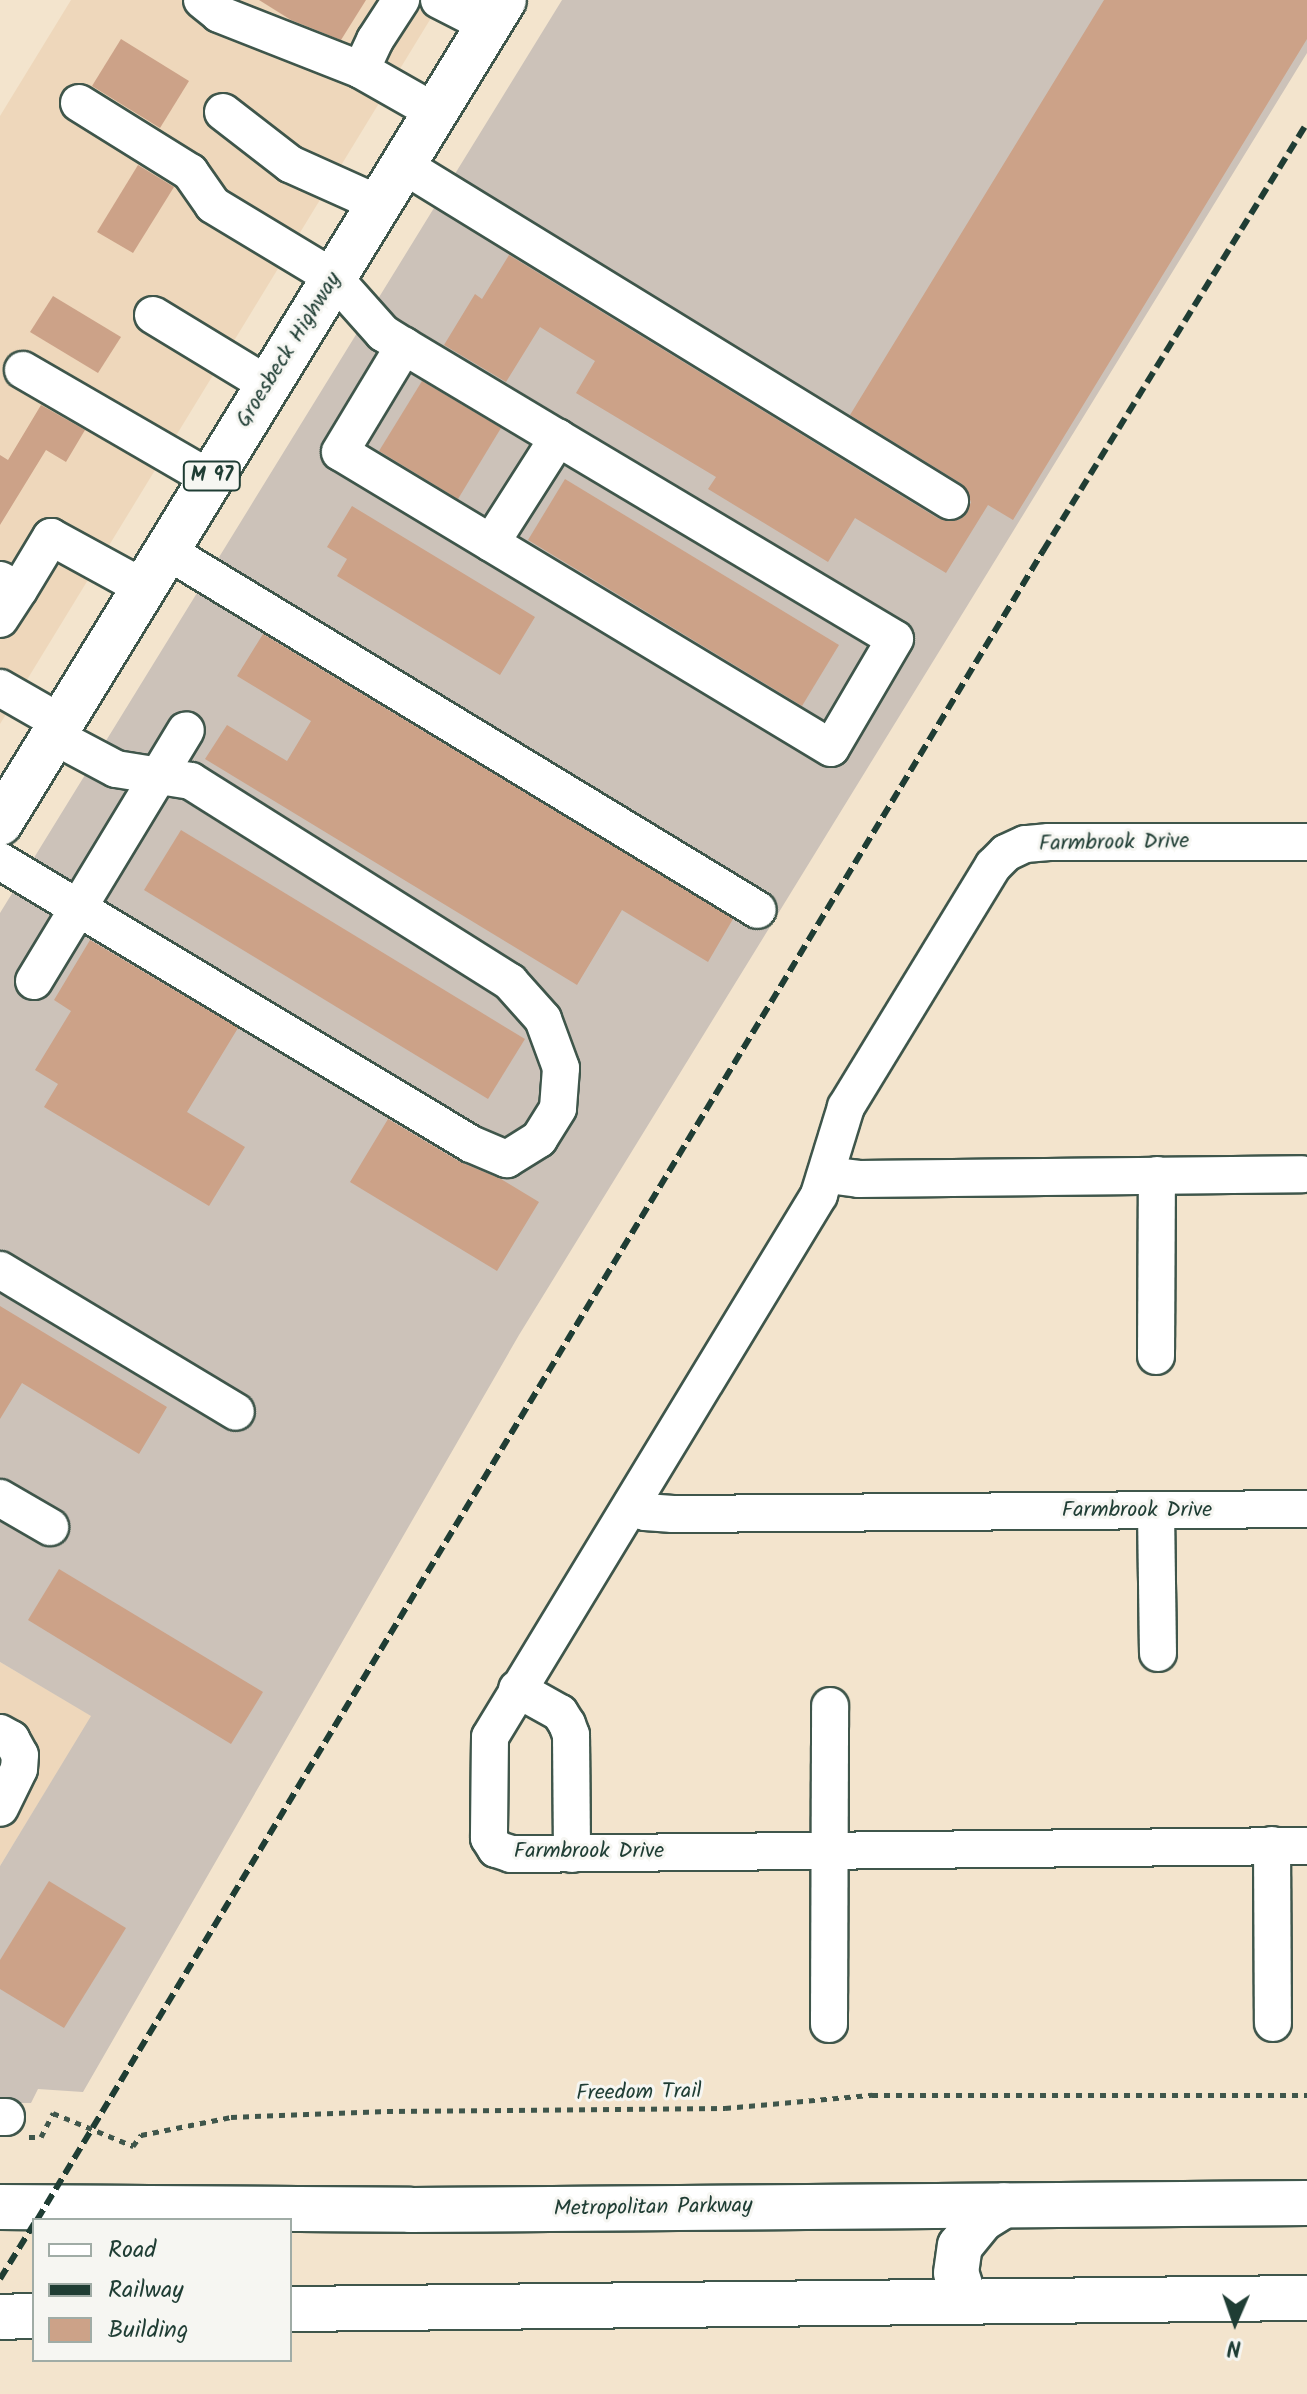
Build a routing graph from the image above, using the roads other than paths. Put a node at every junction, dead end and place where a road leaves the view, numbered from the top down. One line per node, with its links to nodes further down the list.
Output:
1 (202, 0): 5 (street)
2 (401, 0): 5 (street)
3 (439, 0): 4 (street)
4 (496, 13): 8 (main road, Groesbeck Highway / M 97)
5 (361, 70): 8 (street)
6 (79, 103): 11 (street)
7 (223, 112): 10 (street)
8 (435, 112): 9 (main road, Groesbeck Highway / M 97)
9 (403, 165): 10 (main road, Groesbeck Highway / M 97); 18 (street)
10 (379, 204): 11 (main road, Groesbeck Highway / M 97)
11 (334, 278): 13 (street); 15 (main road, Groesbeck Highway / M 97)
12 (153, 315): 15 (street)
13 (404, 346): 16 (street); 19 (street)
14 (23, 370): 17 (street)
15 (268, 385): 17 (main road, Groesbeck Highway / M 97)
16 (558, 438): 19 (street); 19 (street)
17 (211, 479): 20 (main road, Groesbeck Highway / M 97)
18 (950, 501)
19 (491, 543)
20 (167, 551): 21 (main road, Groesbeck Highway / M 97); 30 (street)
21 (144, 588): 22 (street); 24 (main road, Groesbeck Highway / M 97)
22 (6, 596)
23 (0, 688): 24 (street)
24 (58, 729): 26 (street); 27 (main road, Groesbeck Highway / M 97)
25 (186, 730): 26 (street)
26 (159, 776): 29 (street); 29 (street)
27 (1, 830): 29 (street)
28 (1307, 842): 33 (street, Farmbrook Drive)
29 (78, 908): 31 (street)
30 (758, 910)
31 (34, 981)
32 (1302, 1174): 34 (street)
33 (828, 1175): 34 (street); 39 (street, Farmbrook Drive)
34 (1157, 1175): 36 (street)
35 (0, 1270): 37 (street)
36 (1156, 1356)
37 (236, 1412)
38 (0, 1498): 42 (street)
39 (632, 1504): 41 (street, Farmbrook Drive); 44 (street, Farmbrook Drive)
40 (1307, 1509): 41 (street, Farmbrook Drive)
41 (1156, 1511): 43 (street)
42 (50, 1527)
43 (1158, 1653)
44 (517, 1689): 50 (street); 50 (street, Farmbrook Drive)
45 (830, 1706): 49 (street)
46 (0, 1733): 47 (street)
47 (0, 1808)
48 (1290, 1845): 49 (street, Farmbrook Drive); 51 (street)
49 (829, 1850): 50 (street, Farmbrook Drive); 52 (street)
50 (572, 1854)
51 (1273, 2023)
52 (829, 2024)
53 (1307, 2203): 54 (main road, Metropolitan Parkway)
54 (1004, 2205): 55 (main road, Metropolitan Parkway); 57 (main road)
55 (0, 2207)
56 (1307, 2298): 57 (main road)
57 (965, 2300): 58 (main road)
58 (292, 2309)
59 (32, 2316): 60 (main road)
60 (0, 2317)

